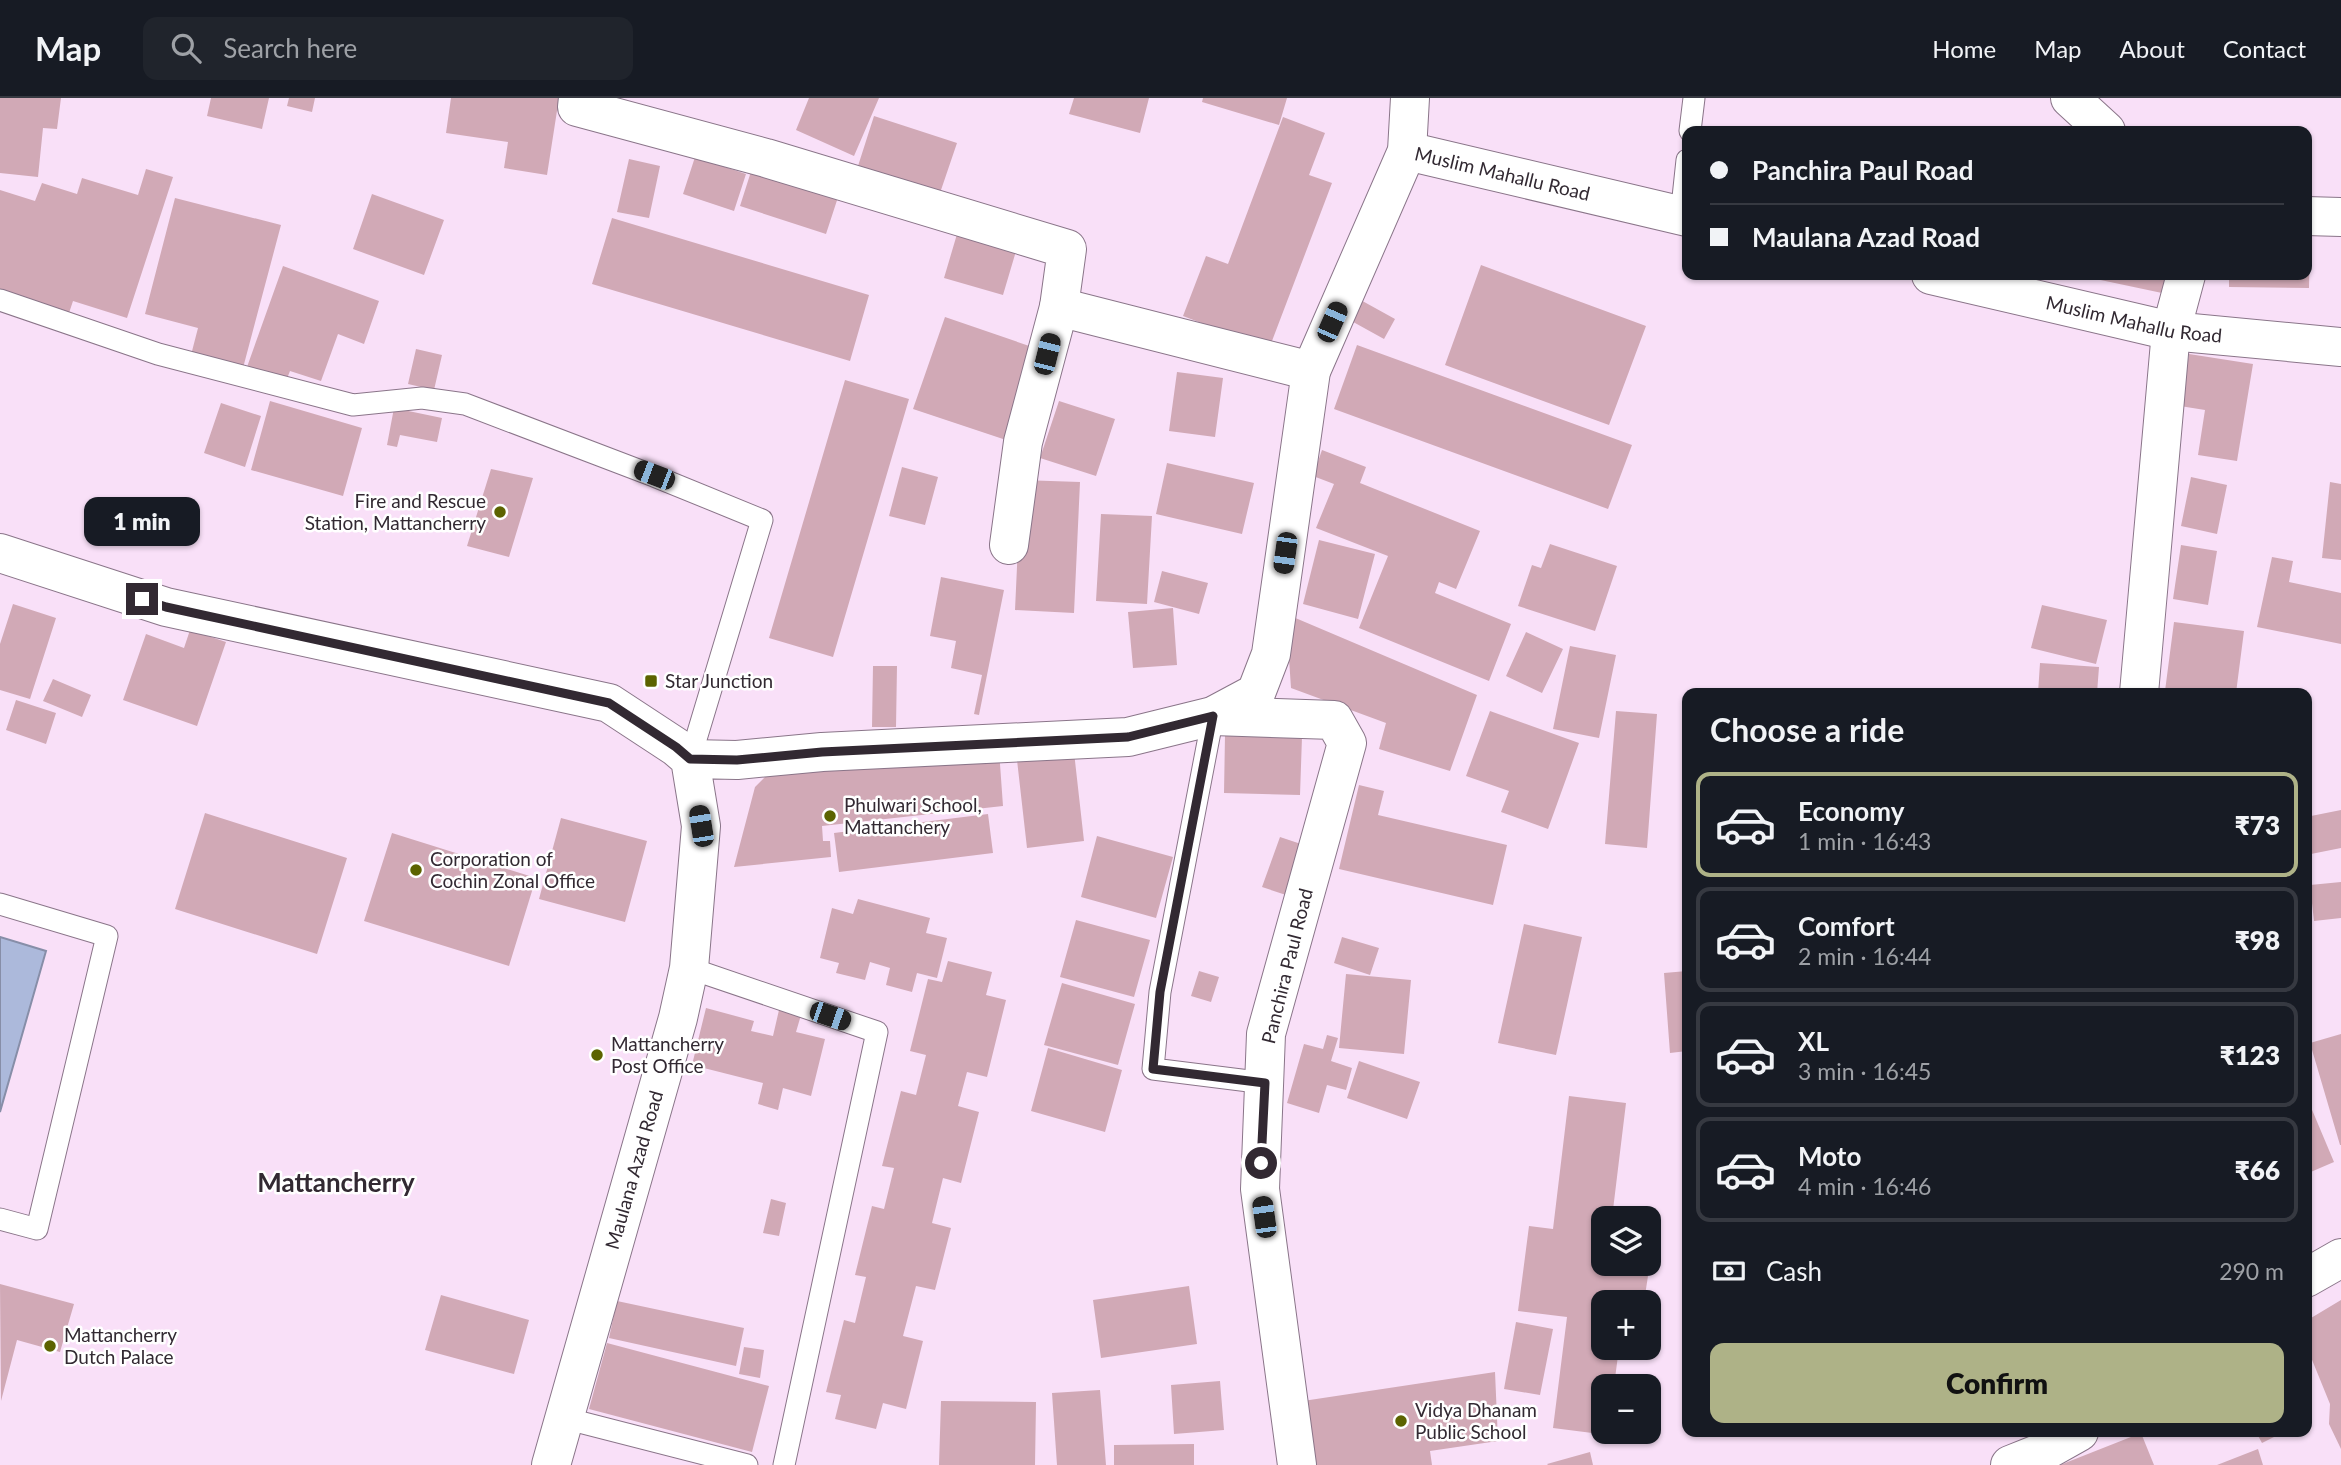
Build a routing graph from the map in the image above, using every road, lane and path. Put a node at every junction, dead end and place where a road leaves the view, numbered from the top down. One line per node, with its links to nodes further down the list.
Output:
1 (578, 98): 14 (street)
2 (1410, 98): 7 (street)
3 (1694, 98): 5 (lane)
4 (2070, 98): 6 (street)
5 (1691, 126)
6 (2101, 126)
7 (1407, 151): 10 (street, Muslim Mahallu Road); 17 (street, Muslim Mahallu Road)
8 (2312, 215): 9 (street)
9 (2341, 216)
10 (1682, 217)
11 (1952, 280): 15 (street, Muslim Mahallu Road)
12 (2185, 280): 15 (street)
13 (0, 300): 22 (lane)
14 (1059, 307): 17 (street); 18 (street)
15 (2171, 331): 16 (street, Muslim Mahallu Road); 20 (street)
16 (2341, 347)
17 (1311, 370): 21 (street, Muslim Mahallu Road)
18 (1009, 545)
19 (0, 553): 22 (street)
20 (2139, 688)
21 (1213, 716): 22 (street, Muslim Mahallu Road); 25 (lane); 25 (street, Panchira Paul Road)
22 (690, 759): 24 (street, Maulana Azad Road)
23 (0, 904): 26 (lane)
24 (689, 968): 29 (street, Maulana Azad Road); 33 (lane)
25 (1265, 1083): 34 (street, Panchira Paul Road)
26 (0, 1219)
27 (2341, 1258): 28 (street)
28 (2312, 1275)
29 (564, 1418): 31 (street, Maulana Azad Road); 32 (lane)
30 (2070, 1437): 35 (street)
31 (551, 1465)
32 (747, 1465)
33 (784, 1465)
34 (1297, 1465)
35 (2010, 1465)

